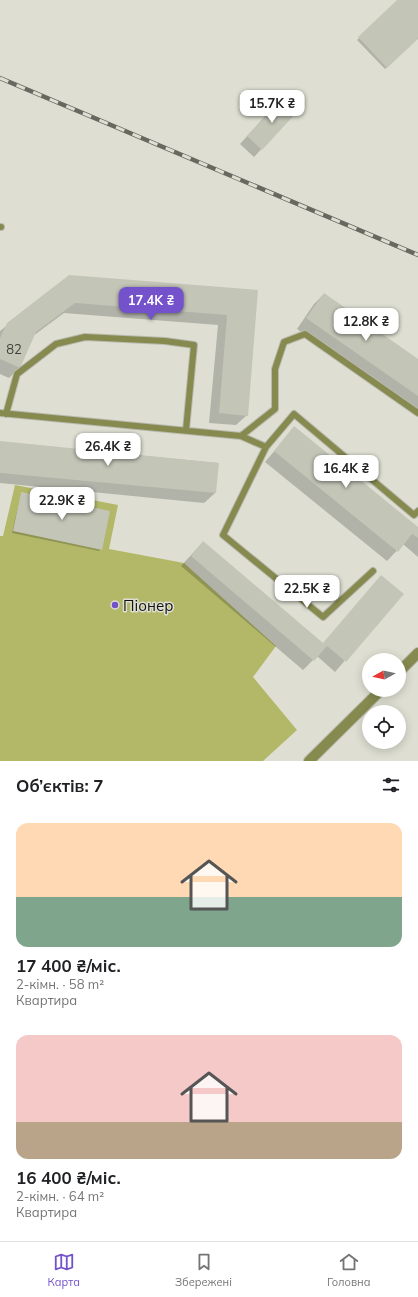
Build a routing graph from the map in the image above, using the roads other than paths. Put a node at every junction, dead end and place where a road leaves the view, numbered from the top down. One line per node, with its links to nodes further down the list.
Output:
1 (418, 413): 4 (lane)
2 (3, 414): 3 (lane); 3 (lane)
3 (186, 430): 4 (lane)
4 (241, 436): 5 (lane)
5 (266, 447): 6 (lane); 7 (lane)
6 (418, 511)
7 (373, 571)
8 (418, 653): 9 (street)
9 (406, 665)
10 (374, 697): 11 (street)
11 (309, 761)

